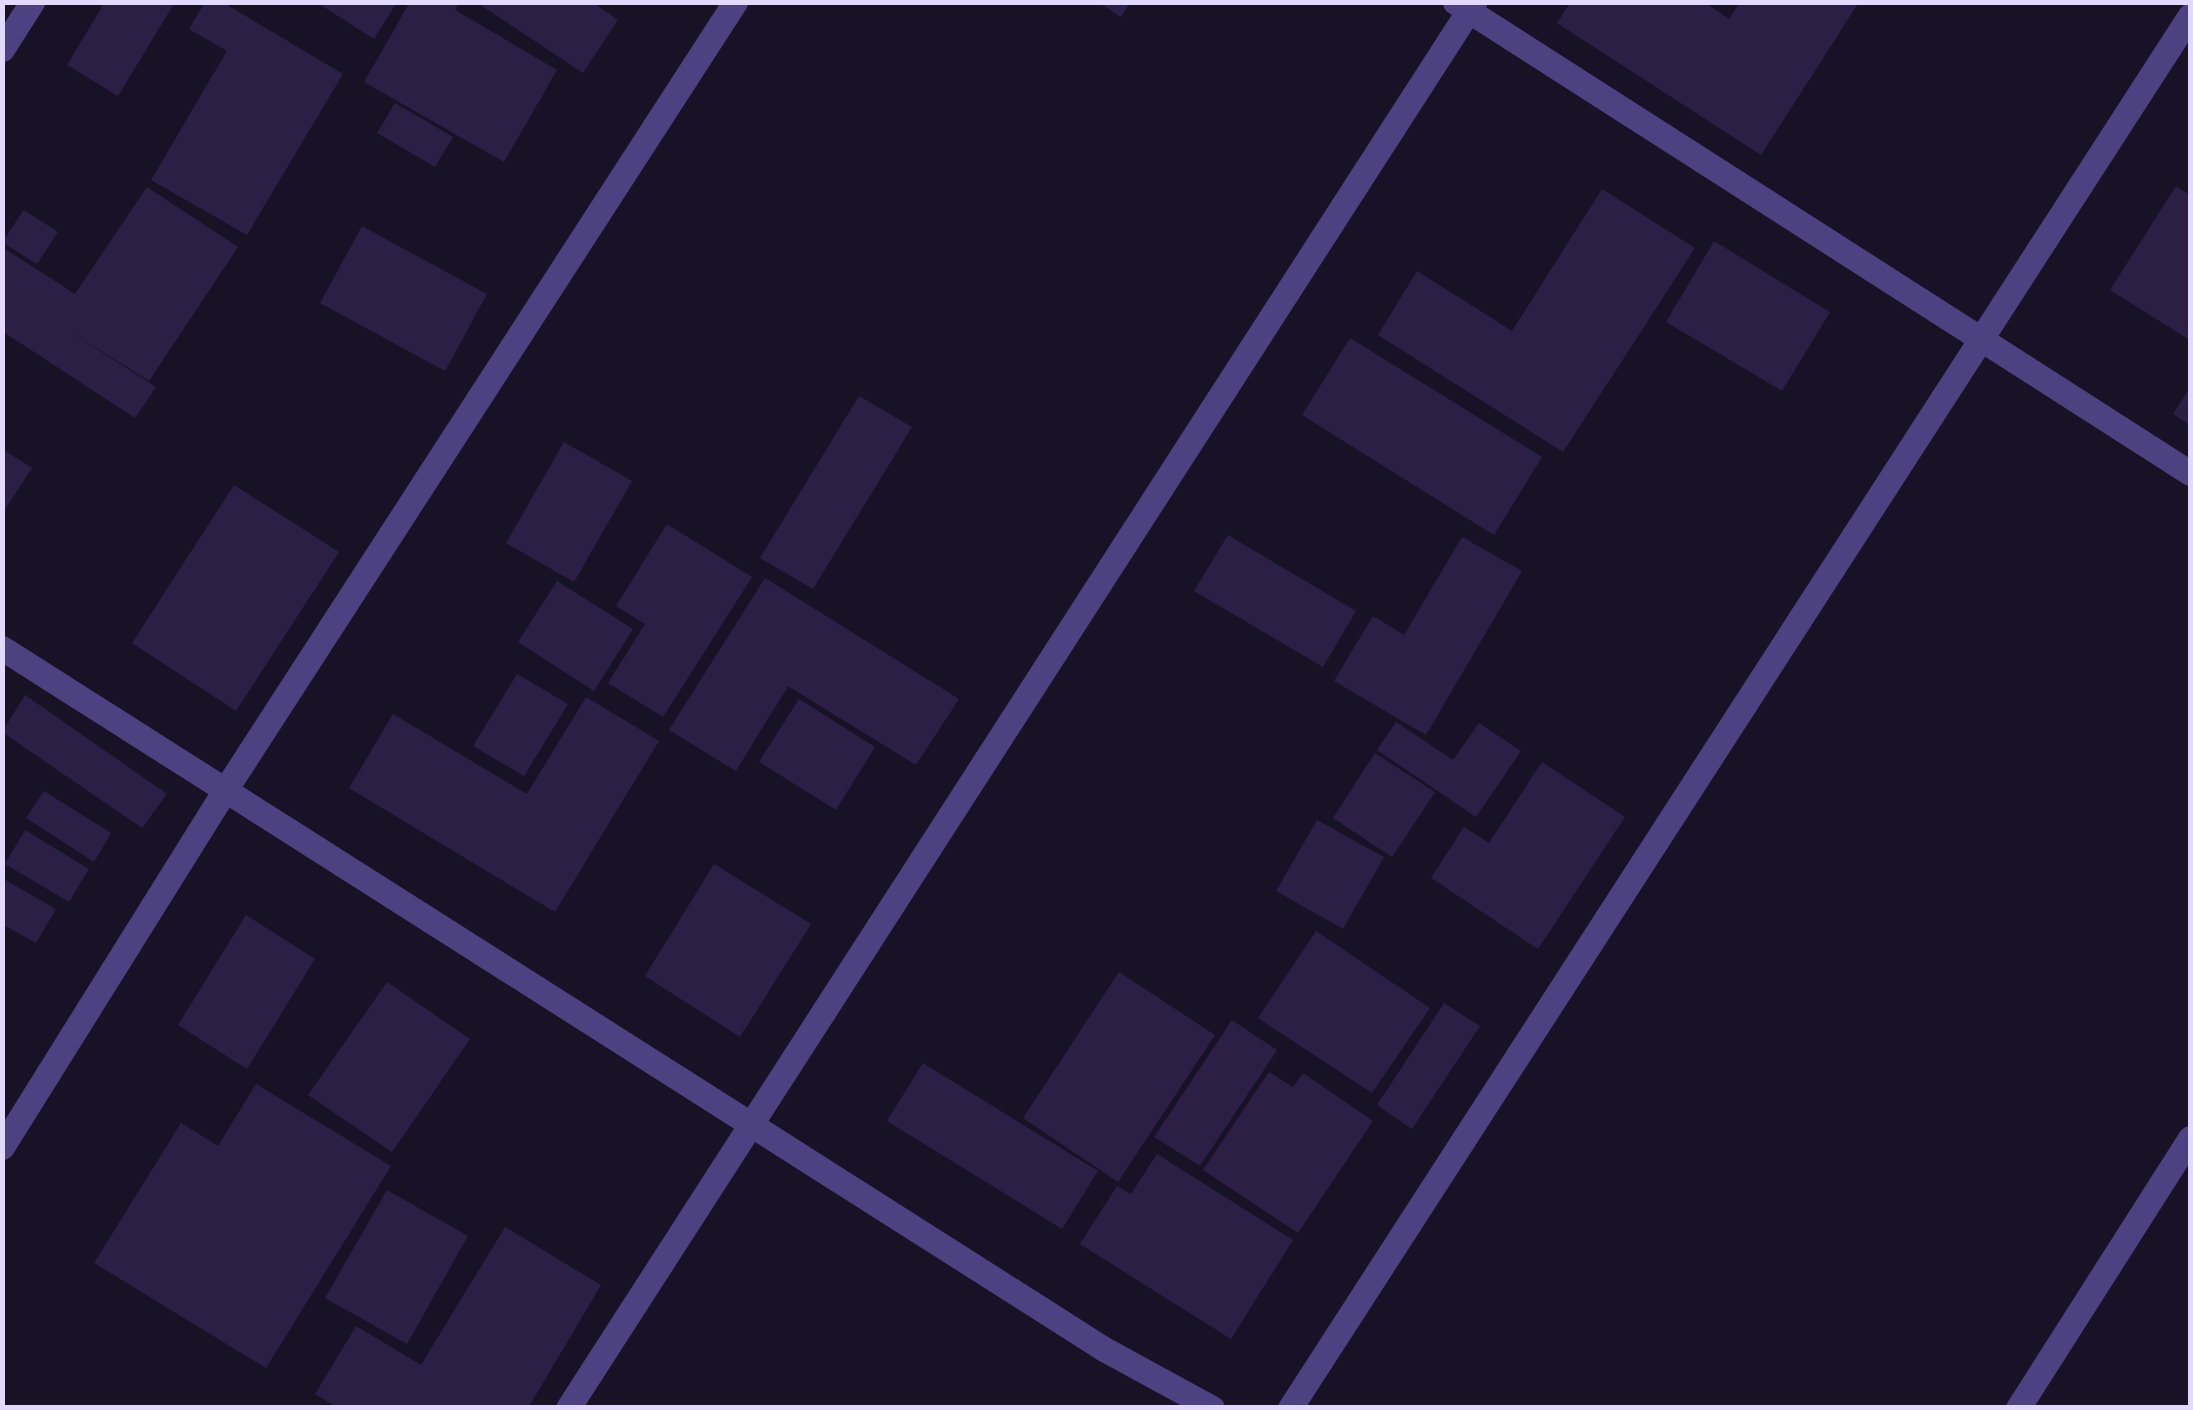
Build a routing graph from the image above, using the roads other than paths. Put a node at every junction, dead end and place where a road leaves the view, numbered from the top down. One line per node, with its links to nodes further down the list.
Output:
1 (32, 2): 5 (street)
2 (735, 2): 9 (street)
3 (1466, 5): 6 (street); 10 (street)
4 (2190, 16): 6 (street)
5 (2, 49)
6 (1986, 340): 7 (street); 15 (street)
7 (2190, 473)
8 (2, 648): 9 (street)
9 (225, 790): 10 (street); 12 (street)
10 (750, 1124): 13 (street); 14 (street)
11 (2190, 1138): 16 (street)
12 (2, 1147)
13 (568, 1408)
14 (1212, 1408)
15 (1290, 1408)
16 (2018, 1408)

